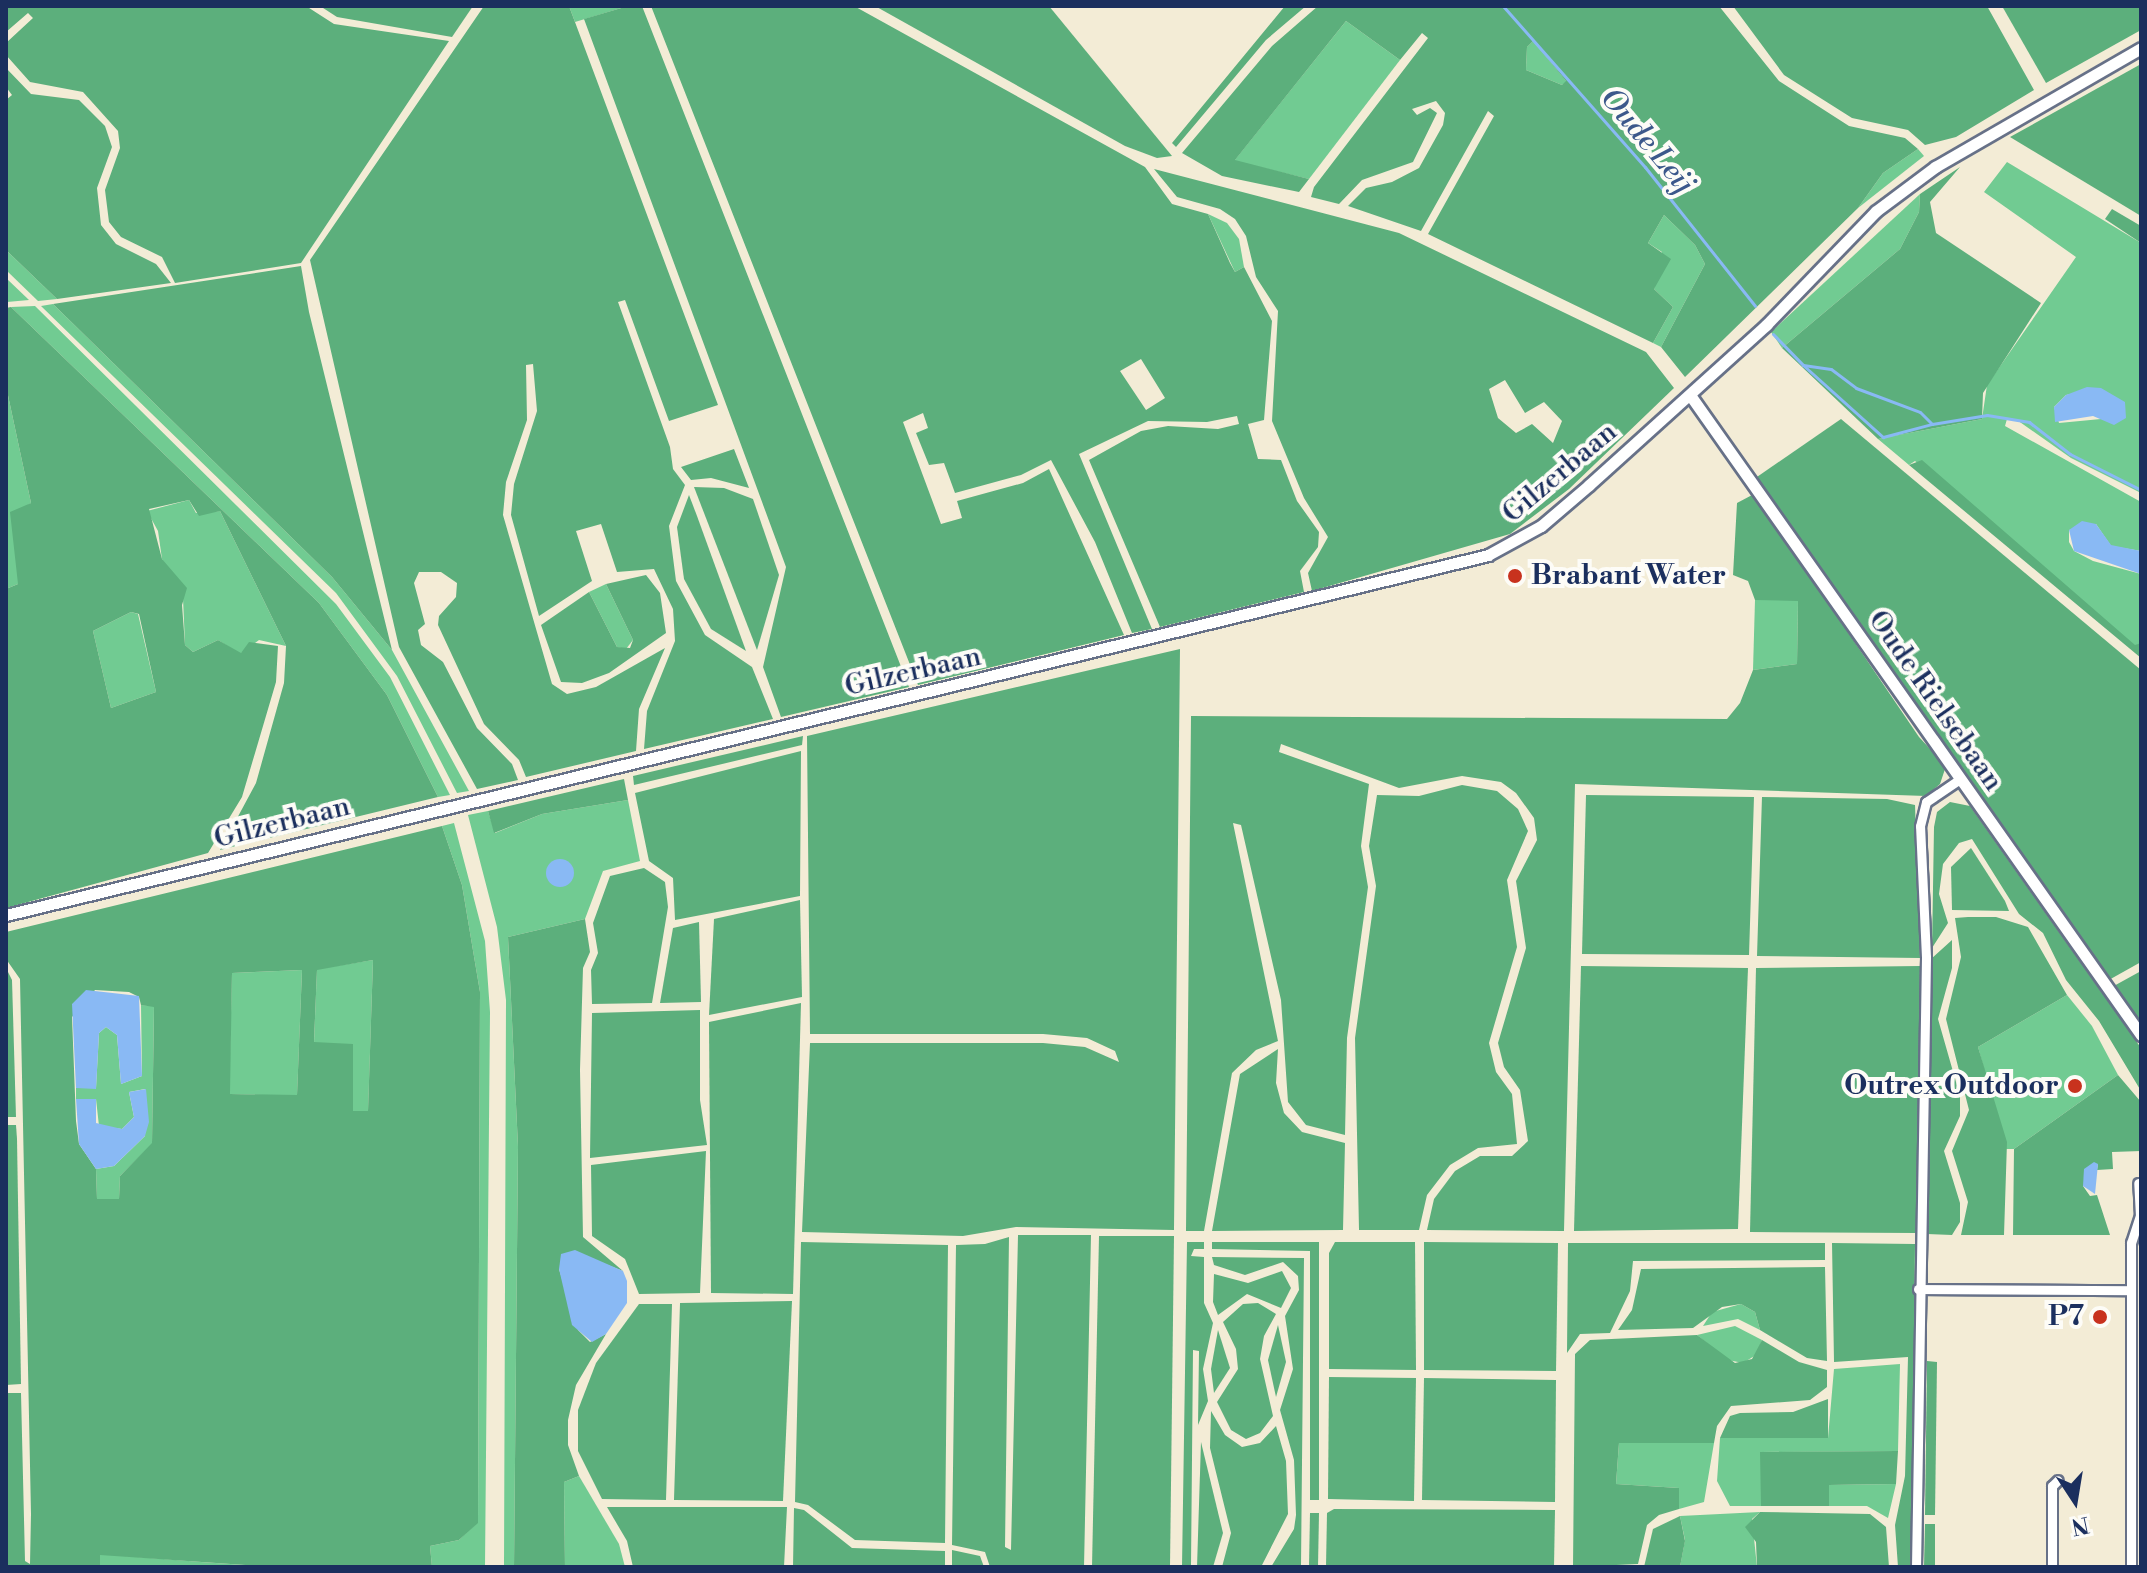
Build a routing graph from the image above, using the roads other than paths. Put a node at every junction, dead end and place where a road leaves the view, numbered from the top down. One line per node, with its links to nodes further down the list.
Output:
1 (2141, 48): 2 (street, Gilzerbaan)
2 (1690, 395): 3 (street, Oude Rielsebaan); 4 (street, Gilzerbaan)
3 (1960, 779): 5 (street, Oude Rielsebaan); 7 (street)
4 (6, 915)
5 (2141, 1035)
6 (2138, 1183): 8 (street)
7 (1918, 1289): 8 (street); 11 (street)
8 (2131, 1290): 9 (street)
9 (2136, 1411): 13 (street)
10 (2058, 1480): 12 (street)
11 (1916, 1567)
12 (2052, 1567)
13 (2131, 1567)

